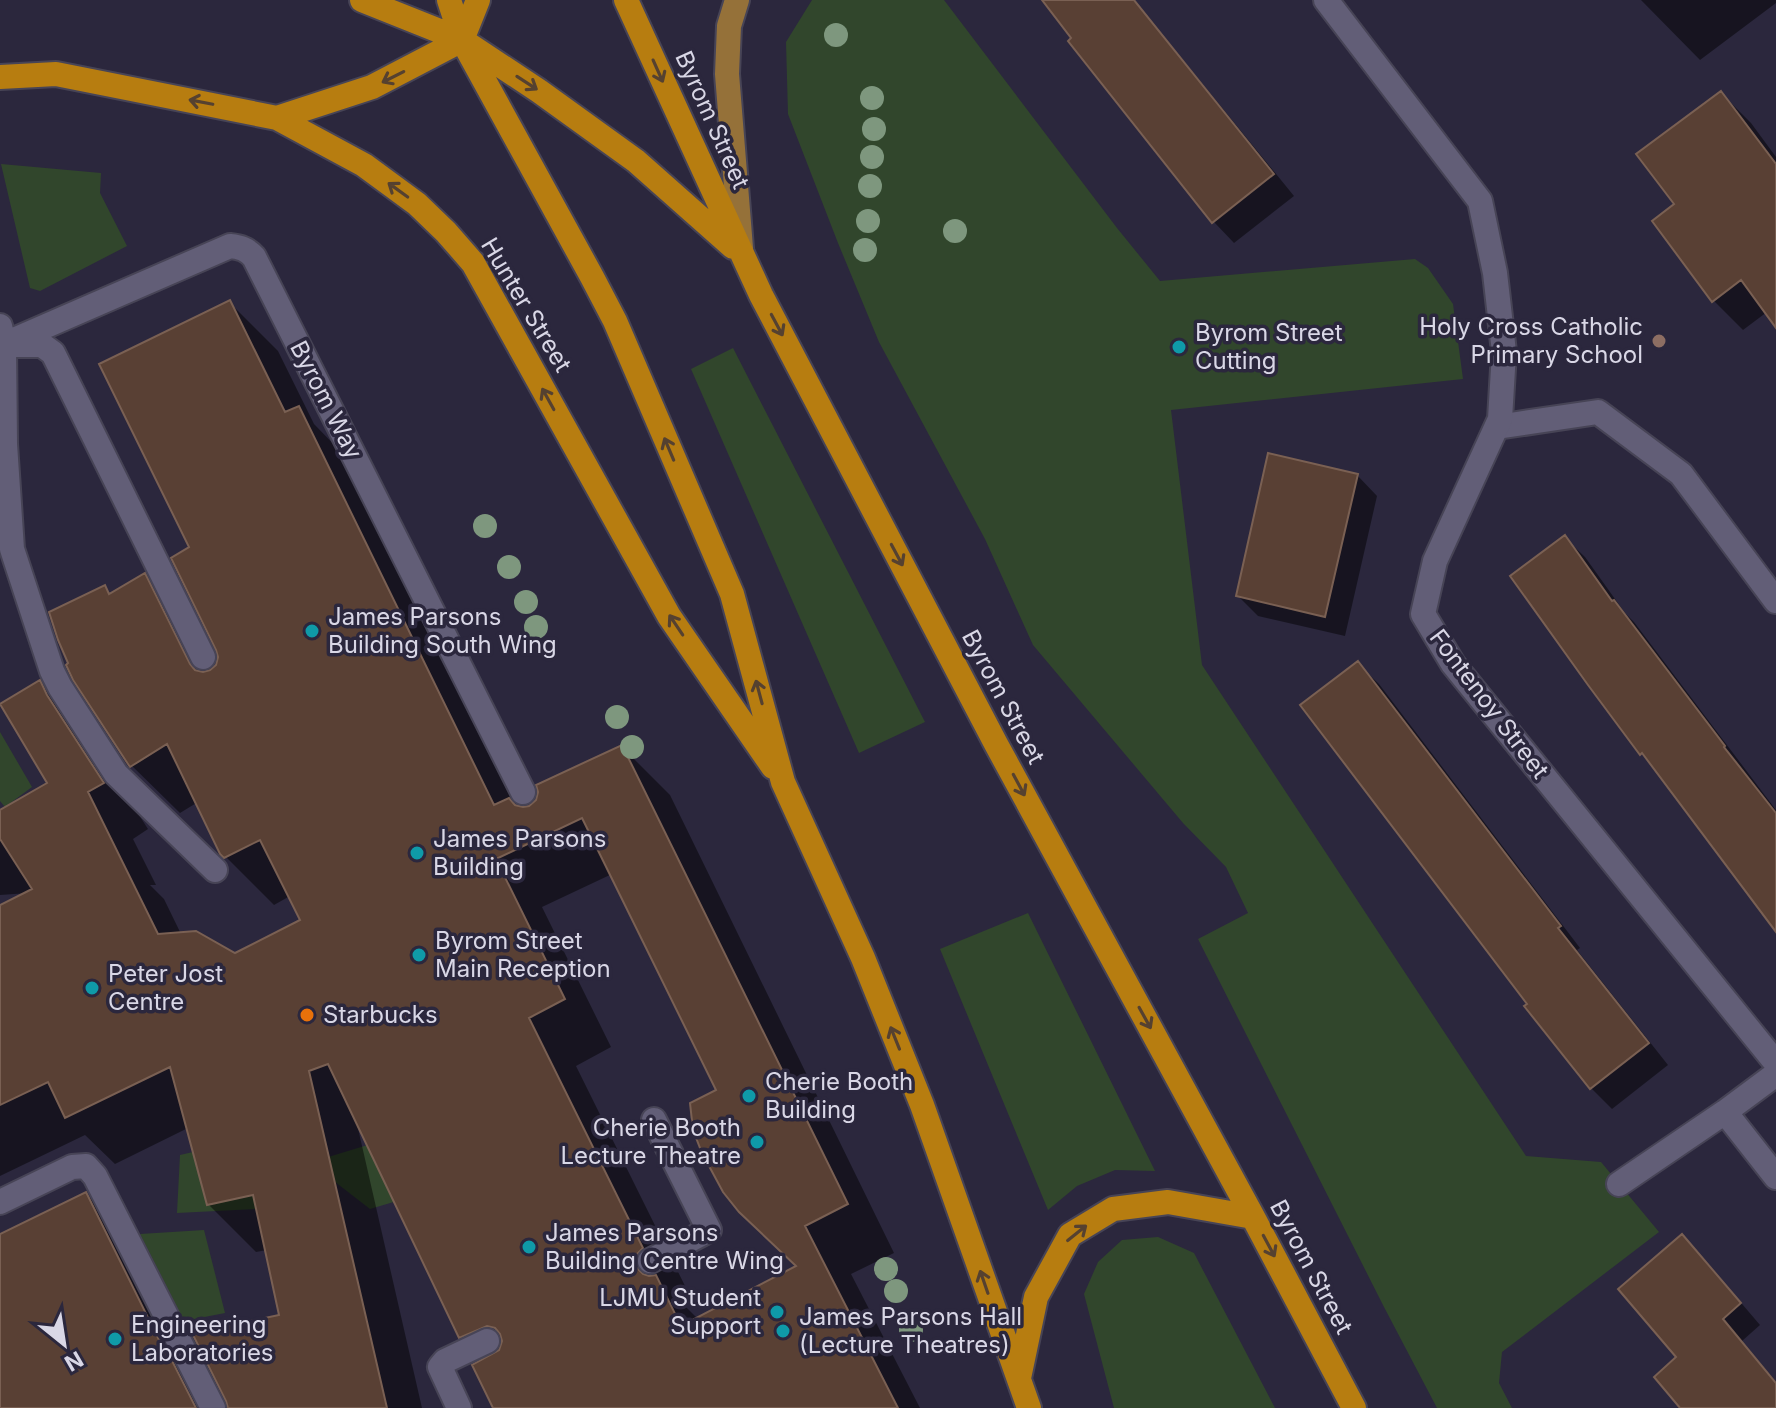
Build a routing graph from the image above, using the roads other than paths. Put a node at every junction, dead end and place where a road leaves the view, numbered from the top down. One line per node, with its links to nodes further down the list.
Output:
1 (362, 0): 7 (highway)
2 (449, 0): 7 (highway)
3 (478, 0): 7 (highway)
4 (626, 0): 10 (highway, Byrom Street, one-way to 10)
5 (737, 0): 10 (main road)
6 (1326, 0): 12 (street, Fontenoy Street)
7 (462, 40): 9 (highway, one-way to 9); 10 (highway, one-way to 10); 15 (highway, one-way to 7)
8 (0, 77): 9 (highway, Hunter Street, one-way to 8)
9 (277, 118): 15 (highway, Hunter Street, one-way to 9)
10 (742, 255): 25 (highway, Byrom Street, one-way to 25)
11 (1, 339): 14 (street); 16 (street, Byrom Way); 17 (street)
12 (1497, 427): 13 (street); 18 (street, Fontenoy Street)
13 (1776, 601)
14 (203, 657)
15 (783, 782): 28 (highway, one-way to 15)
16 (523, 792)
17 (215, 870)
18 (1776, 1063)
19 (1776, 1074): 20 (street)
20 (1725, 1112): 22 (street); 23 (street)
21 (654, 1120): 26 (street)
22 (1776, 1177)
23 (1619, 1184)
24 (0, 1202): 29 (street)
25 (1253, 1217): 28 (highway, one-way to 25); 32 (highway, Byrom Street, one-way to 32)
26 (650, 1261)
27 (487, 1341): 30 (street)
28 (1019, 1380): 31 (highway)
29 (213, 1408)
30 (459, 1408)
31 (1029, 1408)
32 (1354, 1408)

